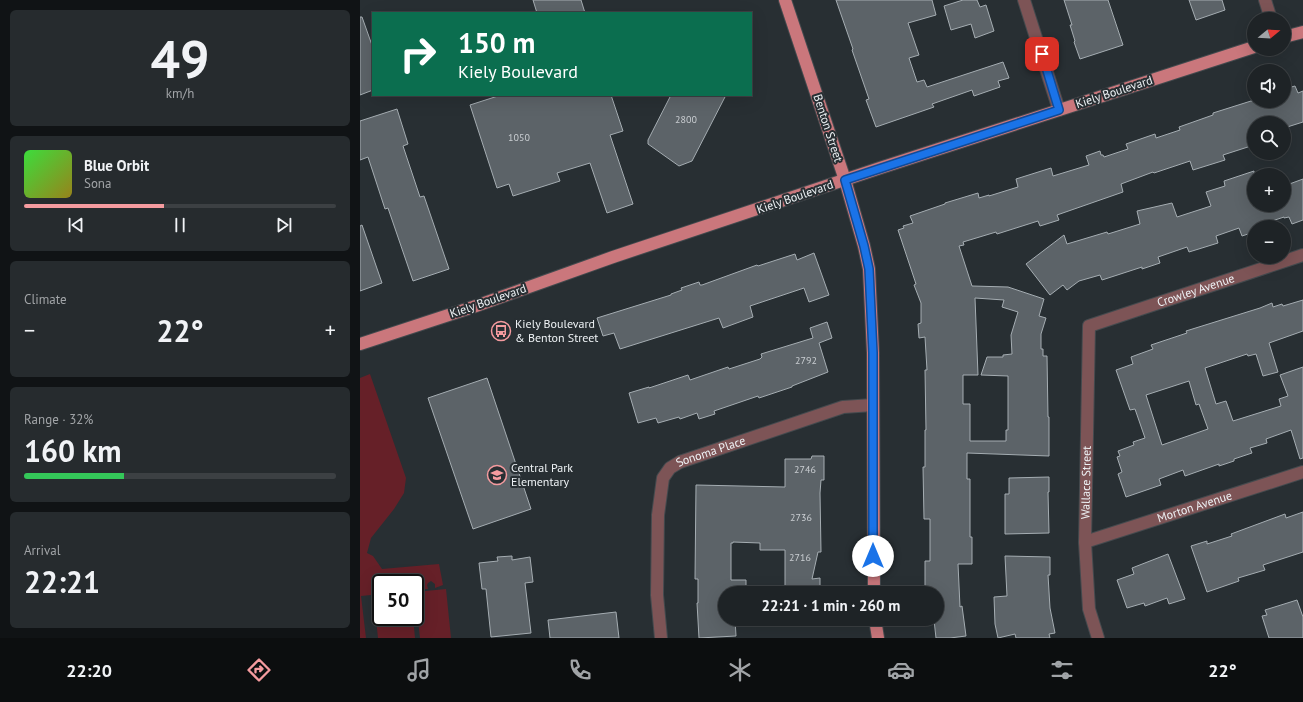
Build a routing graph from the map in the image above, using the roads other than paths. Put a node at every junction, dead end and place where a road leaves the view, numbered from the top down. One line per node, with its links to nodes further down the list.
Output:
1 (785, 0): 9 (main road, Benton Street)
2 (1024, 0): 8 (street)
3 (1265, 0): 4 (street)
4 (1269, 12)
5 (1303, 32): 6 (main road)
6 (1291, 35)
7 (1247, 49): 8 (main road, Kiely Boulevard)
8 (1059, 110): 9 (main road, Kiely Boulevard)
9 (845, 180): 12 (main road, Kiely Boulevard); 13 (main road, Benton Street)
10 (1303, 254): 11 (street, Crowley Avenue)
11 (1089, 326): 15 (street, Wallace Street)
12 (360, 344)
13 (873, 405): 16 (main road, Benton Street); 18 (street, Sonoma Place)
14 (1303, 472): 15 (street, Morton Avenue)
15 (1085, 542): 20 (street, Wallace Street)
16 (874, 586)
17 (876, 626): 19 (main road)
18 (661, 638)
19 (878, 638)
20 (1098, 638)

